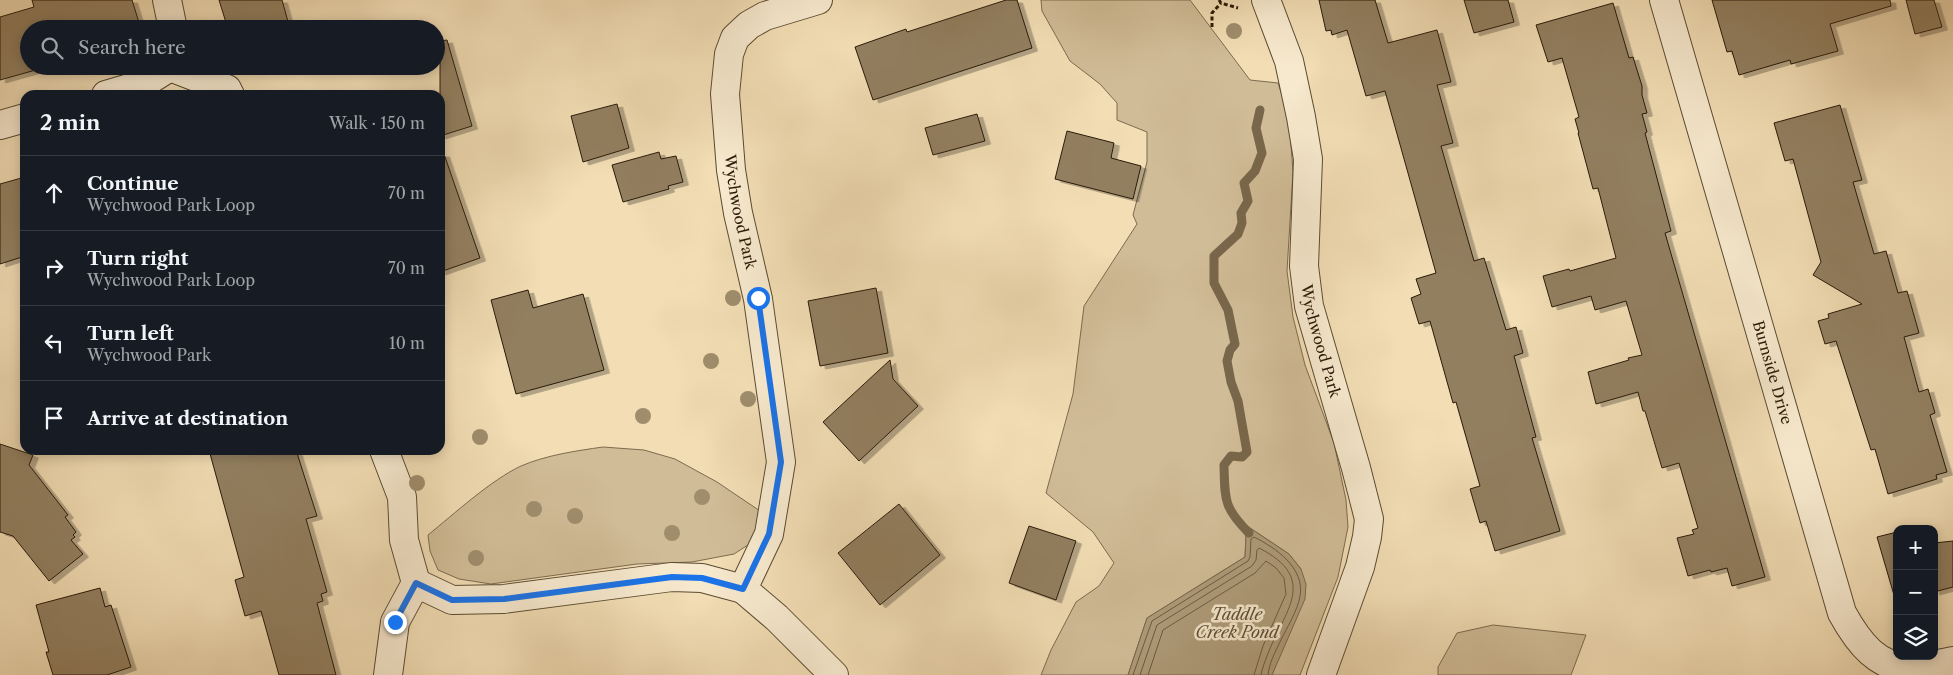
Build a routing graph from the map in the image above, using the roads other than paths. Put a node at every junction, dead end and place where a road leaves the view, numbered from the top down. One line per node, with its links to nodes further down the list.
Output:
1 (166, 0): 5 (street)
2 (818, 0): 14 (street, Wychwood Park)
3 (1266, 0): 18 (street, Wychwood Park)
4 (1664, 0): 15 (street, Burnside Drive)
5 (170, 20)
6 (158, 75): 8 (street)
7 (191, 75): 9 (street)
8 (123, 90)
9 (228, 90)
10 (20, 119): 11 (street)
11 (0, 125)
12 (386, 455): 13 (street)
13 (416, 583): 14 (street); 16 (street)
14 (743, 589): 17 (street)
15 (1953, 661)
16 (388, 675)
17 (834, 675)
18 (1321, 675)

